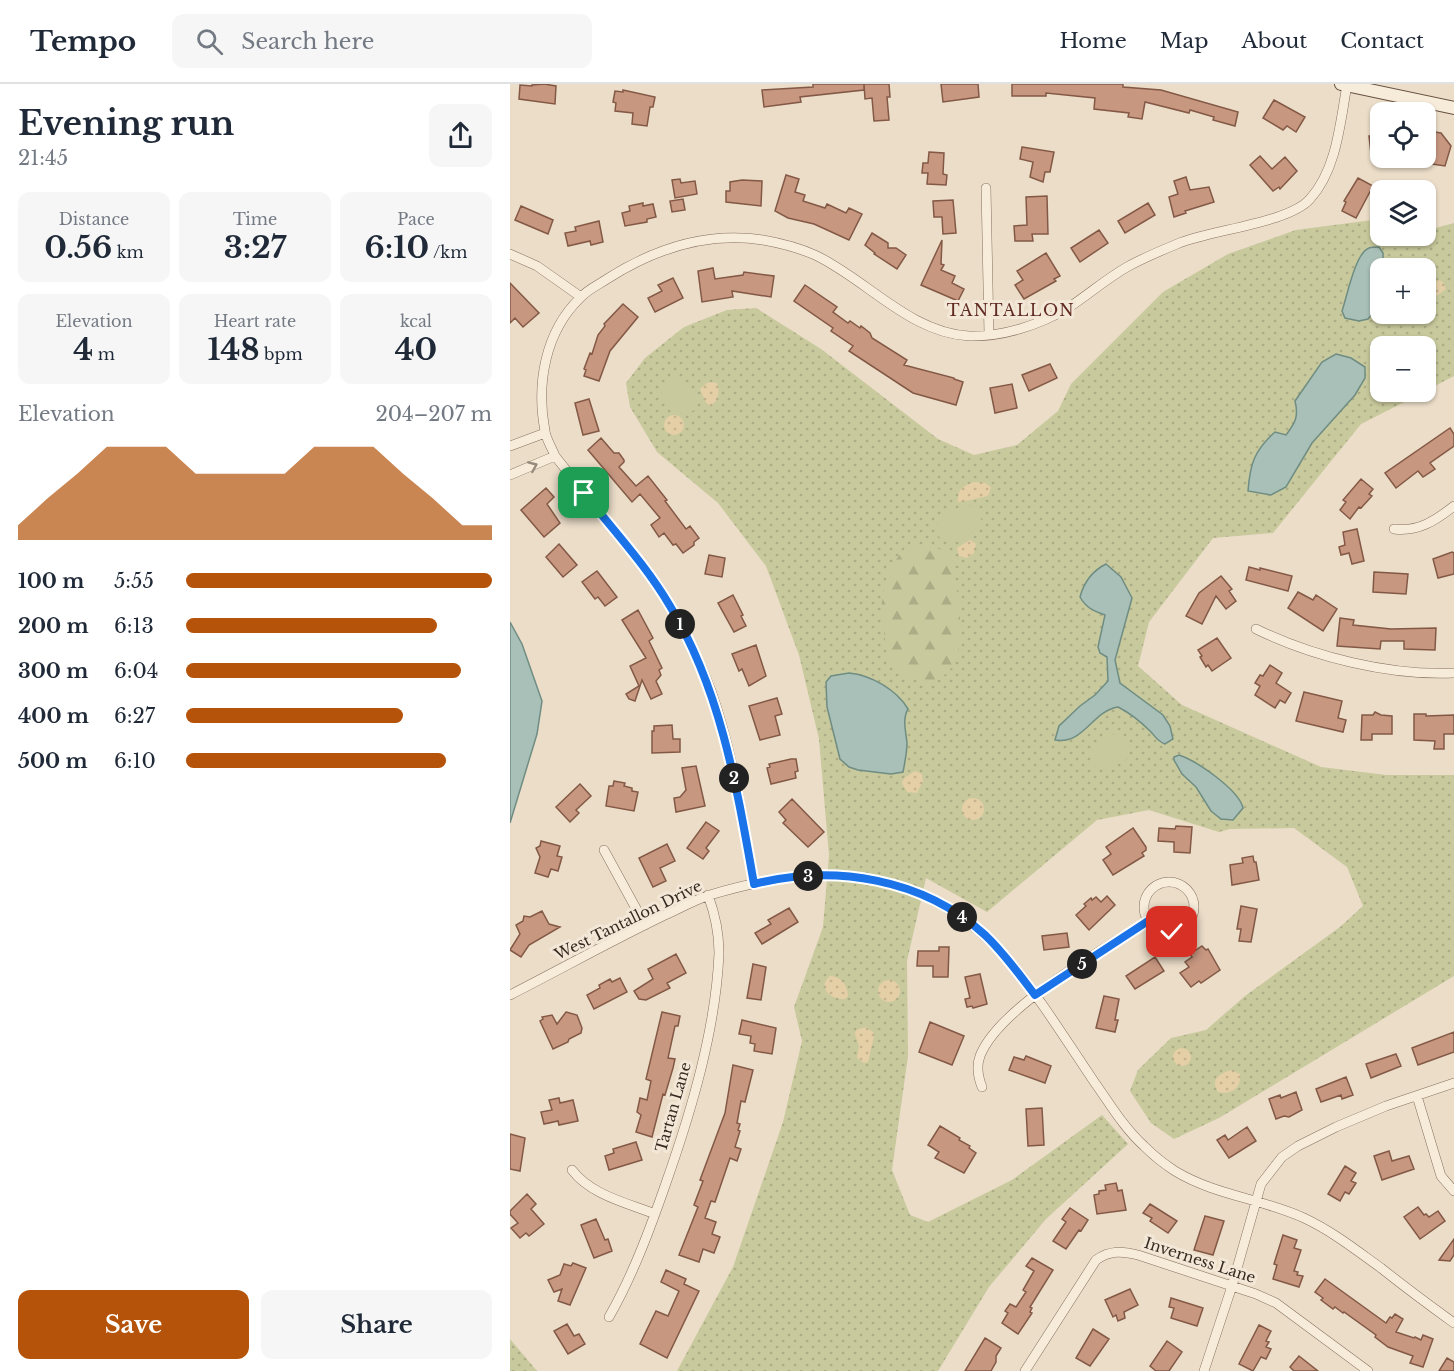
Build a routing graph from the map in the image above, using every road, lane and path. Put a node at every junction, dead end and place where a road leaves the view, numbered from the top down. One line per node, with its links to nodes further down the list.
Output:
1 (1344, 85): 2 (street); 6 (street)
2 (1454, 108)
3 (986, 188): 6 (street)
4 (510, 254): 5 (street)
5 (581, 297): 6 (street); 7 (street)
6 (989, 334)
7 (545, 433): 8 (street); 9 (street)
8 (510, 446)
9 (555, 456): 10 (street, one-way to 9); 16 (street)
10 (510, 476)
11 (1454, 506): 12 (street)
12 (1394, 529)
13 (1256, 629): 14 (street)
14 (1454, 673)
15 (604, 850): 19 (street)
16 (754, 884): 17 (street, West Tantallon Drive); 21 (street, West Tantallon Drive)
17 (708, 896): 19 (street, West Tantallon Drive); 28 (street, Tartan Lane)
18 (1148, 921): 18 (street); 21 (street)
19 (645, 925): 20 (street, West Tantallon Drive)
20 (510, 994)
21 (1035, 995): 23 (street); 27 (street, West Tantallon Drive)
22 (1454, 1083): 24 (street)
23 (982, 1087)
24 (1417, 1096): 26 (street); 27 (street)
25 (572, 1170): 28 (street)
26 (1454, 1191)
27 (1256, 1200): 29 (street); 31 (street, West Tantallon Drive)
28 (655, 1214): 30 (street, Tartan Lane)
29 (1232, 1286): 32 (street, Inverness Lane); 33 (street); 34 (street, Inverness Lane)
30 (609, 1317)
31 (1454, 1323)
32 (1025, 1371)
33 (1204, 1371)
34 (1368, 1371)

